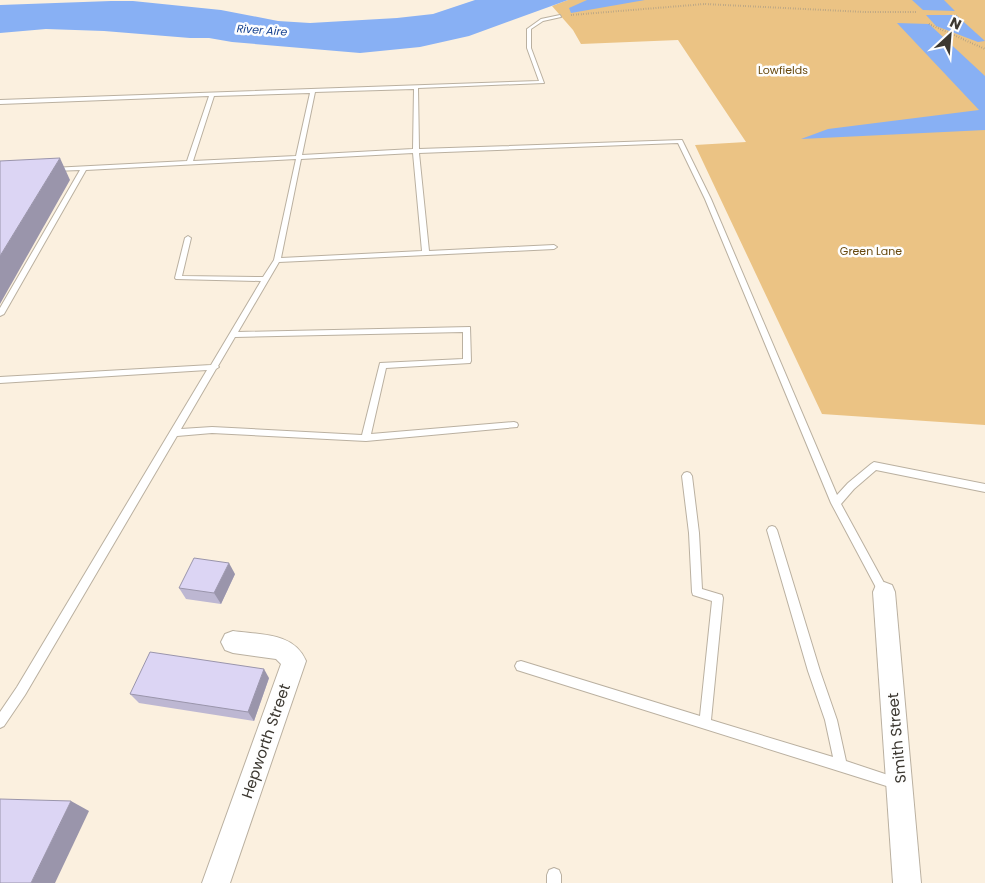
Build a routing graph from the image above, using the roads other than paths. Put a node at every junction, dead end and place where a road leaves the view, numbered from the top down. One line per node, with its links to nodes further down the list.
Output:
1 (560, 16): 2 (lane)
2 (416, 86): 3 (lane); 8 (lane)
3 (313, 91): 4 (lane); 9 (lane)
4 (212, 95): 5 (lane); 10 (lane)
5 (0, 102)
6 (680, 141): 7 (lane); 27 (lane)
7 (623, 144): 8 (lane)
8 (416, 151): 9 (lane); 15 (lane)
9 (300, 157): 10 (lane); 16 (lane)
10 (189, 162): 11 (lane)
11 (84, 168): 12 (lane); 18 (lane)
12 (46, 170)
13 (188, 238): 17 (lane)
14 (554, 247): 15 (lane)
15 (426, 253): 16 (lane)
16 (278, 260): 17 (lane)
17 (267, 279): 19 (lane)
18 (0, 314)
19 (233, 335): 20 (lane); 24 (lane)
20 (215, 367): 21 (lane); 23 (lane)
21 (0, 380)
22 (514, 425): 24 (lane)
23 (176, 434): 24 (lane); 32 (lane)
24 (366, 438)
25 (687, 476): 33 (lane)
26 (985, 488): 27 (lane)
27 (836, 503): 29 (lane)
28 (772, 530): 34 (lane)
29 (884, 592): 35 (street, Smith Street)
30 (234, 642): 36 (street, Hepworth Street)
31 (521, 666): 33 (lane)
32 (0, 722)
33 (705, 724): 34 (lane)
34 (841, 766): 35 (lane)
35 (901, 785): 37 (street, Smith Street)
36 (216, 883)
37 (907, 883)

